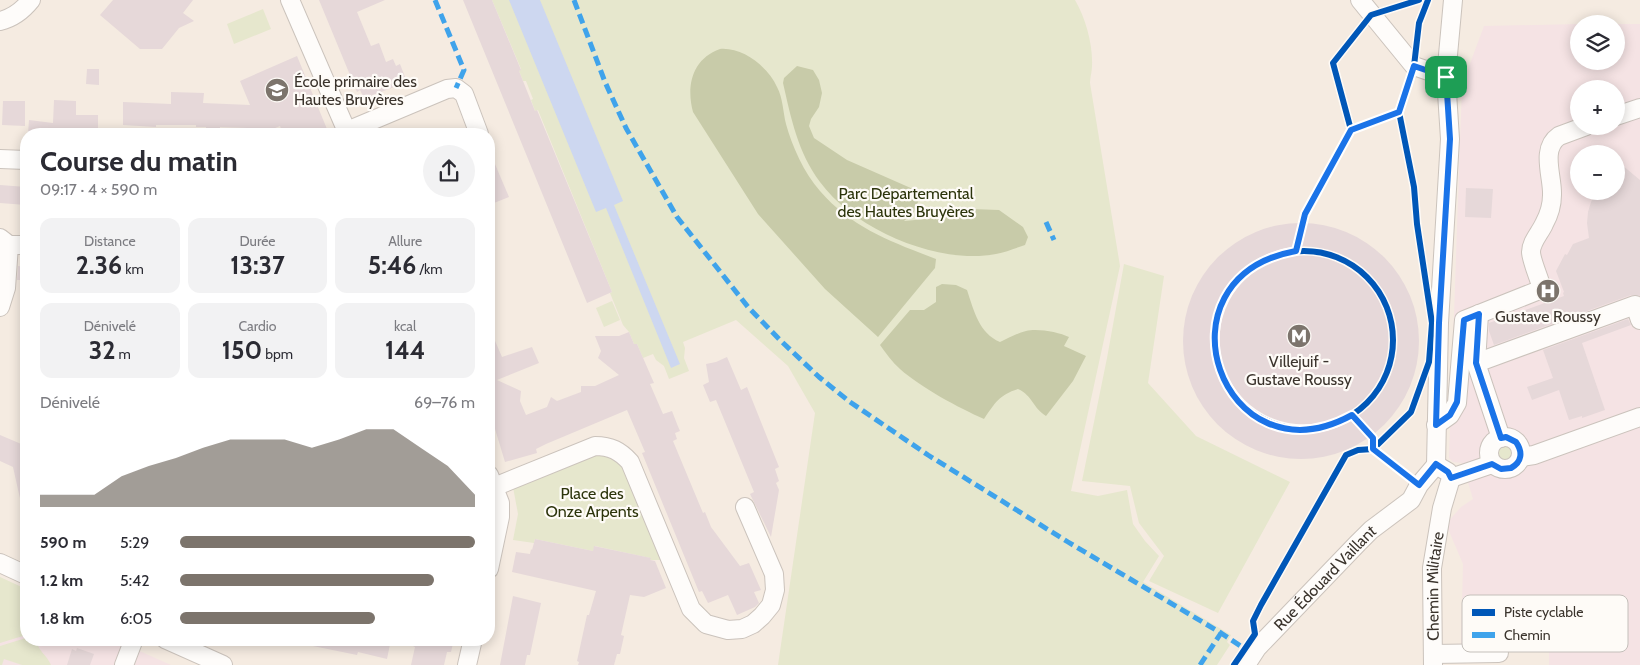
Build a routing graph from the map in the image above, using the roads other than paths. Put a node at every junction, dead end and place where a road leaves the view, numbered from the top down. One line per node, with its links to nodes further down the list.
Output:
1 (31, 0): 5 (street)
2 (290, 0): 9 (street)
3 (1360, 0): 6 (street)
4 (1453, 0): 6 (street)
5 (0, 21)
6 (1446, 77): 21 (street)
7 (1640, 108): 8 (street)
8 (1625, 113)
9 (345, 128)
10 (356, 128): 11 (street)
11 (477, 128)
12 (1570, 132): 17 (street)
13 (0, 159): 14 (street)
14 (20, 160)
15 (12, 243): 16 (street)
16 (0, 306)
17 (1479, 314): 19 (street); 21 (street)
18 (1640, 320): 19 (street)
19 (1476, 363): 22 (street)
20 (1640, 417): 23 (street)
21 (1436, 425): 24 (street)
22 (1501, 438): 23 (street); 25 (street)
23 (1521, 457): 25 (street)
24 (1436, 464): 26 (street); 41 (street, Rue Édouard Vaillant)
25 (1492, 464): 26 (street)
26 (1451, 478): 37 (street, Chemin Militaire)
27 (495, 480): 29 (street)
28 (495, 491): 30 (street)
29 (745, 507)
30 (495, 541)
31 (0, 563): 32 (street)
32 (20, 572)
33 (131, 646): 38 (street)
34 (181, 646): 39 (street)
35 (471, 646): 40 (street)
36 (1499, 653): 37 (street)
37 (1433, 660)
38 (124, 665)
39 (223, 665)
40 (467, 665)
41 (1246, 665)

